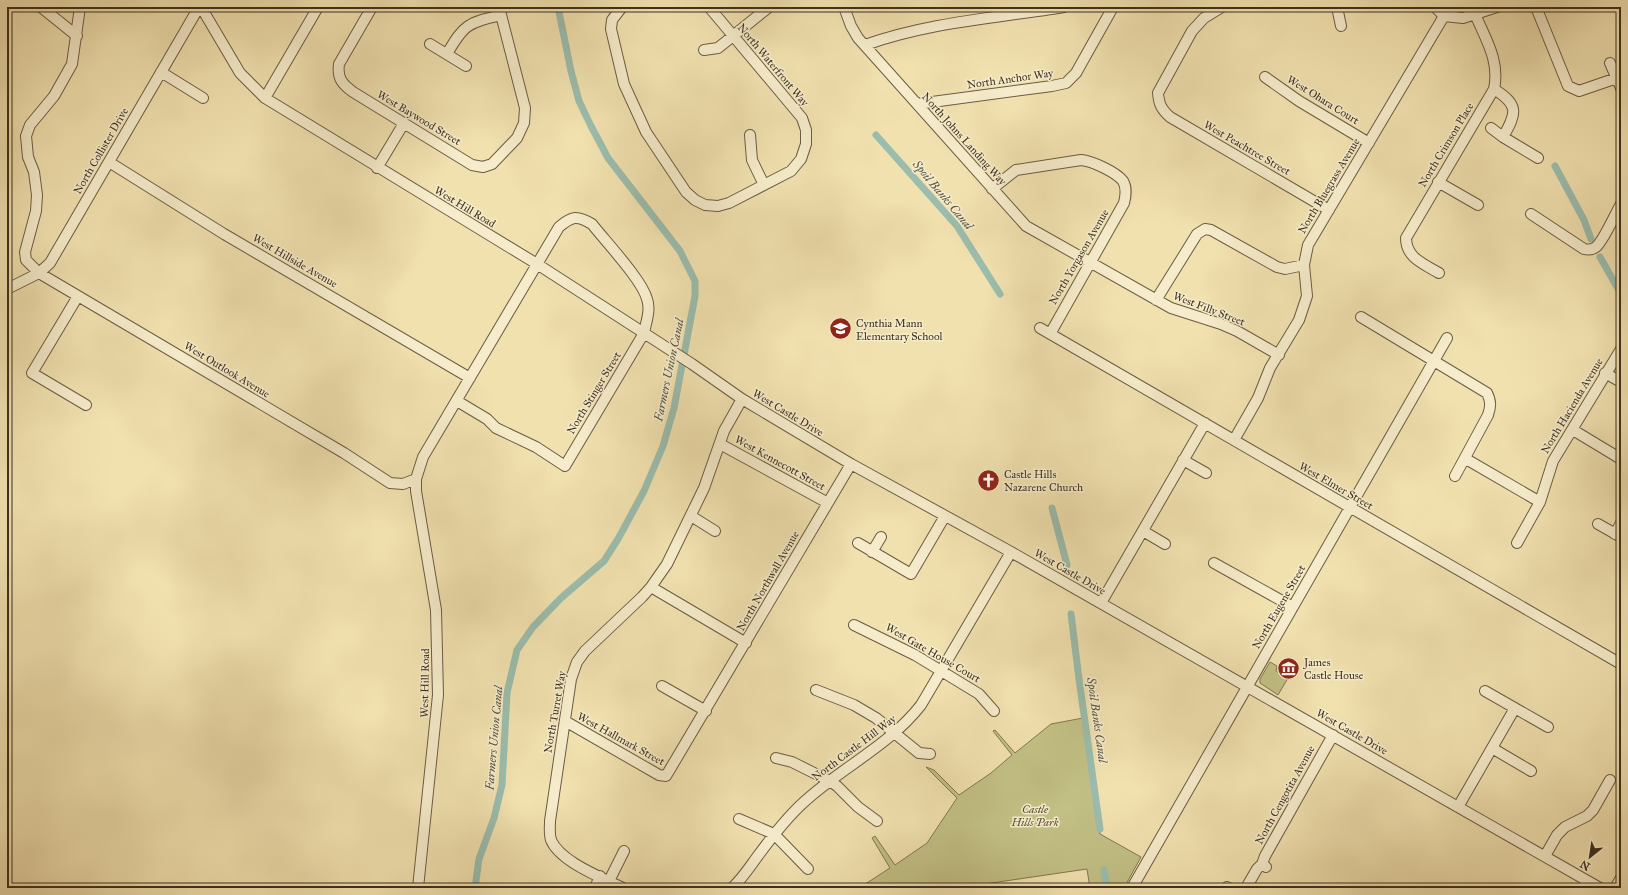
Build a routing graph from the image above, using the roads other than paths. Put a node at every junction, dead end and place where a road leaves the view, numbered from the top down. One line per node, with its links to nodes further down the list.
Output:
1 (41, 7): 21 (street)
2 (80, 7): 21 (street, West Outlook Avenue)
3 (200, 7): 29 (street, North Collister Drive); 35 (street, West Hill Road)
4 (318, 7): 35 (street)
5 (372, 7): 37 (street, West Baywood Street)
6 (622, 7): 46 (street)
7 (709, 7): 22 (street, North Waterfront Way)
8 (769, 7): 22 (street)
9 (844, 7): 24 (street, North Johns Landing Way)
10 (1064, 7): 24 (street)
11 (1113, 7): 36 (street, North Anchor Way)
12 (1222, 7): 50 (street, West Peachtree Street)
13 (1337, 7): 20 (street)
14 (1435, 7): 19 (street)
15 (1497, 7): 18 (street)
16 (1536, 7): 31 (street)
17 (500, 11): 26 (street); 37 (street, West Baywood Street)
18 (1475, 14): 19 (street); 33 (street, North Crimson Place)
19 (1444, 16): 41 (street, North Bluegrass Avenue)
20 (1341, 26)
21 (77, 36): 55 (street, West Outlook Avenue)
22 (733, 36): 25 (street); 46 (street, North Waterfront Way)
23 (430, 44): 26 (street)
24 (865, 45): 36 (street, North Johns Landing Way)
25 (704, 50)
26 (447, 54): 28 (street)
27 (1610, 64): 31 (street)
28 (466, 66)
29 (161, 72): 34 (street); 43 (street, North Collister Drive)
30 (1264, 77): 41 (street, West Ohara Court)
31 (1617, 78): 32 (street)
32 (1621, 88)
33 (1494, 89): 40 (street); 45 (street, North Crimson Place)
34 (203, 98)
35 (265, 98): 44 (street, West Hill Road)
36 (917, 104): 47 (street, North Johns Landing Way)
37 (404, 123): 44 (street)
38 (1492, 128): 40 (street)
39 (750, 136): 46 (street)
40 (1503, 137): 42 (street)
41 (1369, 142): 50 (street, North Bluegrass Avenue)
42 (1538, 158)
43 (109, 162): 55 (street, North Collister Drive); 69 (street, West Hillside Avenue)
44 (377, 168): 53 (street, West Hill Road)
45 (1438, 182): 49 (street); 56 (street, North Crimson Place)
46 (764, 185)
47 (992, 188): 52 (street, North Johns Landing Way); 52 (street, North Yorgason Avenue)
48 (1621, 204): 51 (street)
49 (1478, 205)
50 (1329, 210): 54 (street, North Bluegrass Avenue)
51 (1530, 214)
52 (1090, 263): 59 (street, West Filly Street); 63 (street, North Yorgason Avenue)
53 (537, 264): 62 (street, West Castle Drive); 62 (street, North Stinger Street); 69 (street, West Hill Road)
54 (1304, 265): 59 (street); 66 (street, North Bluegrass Avenue)
55 (39, 273): 57 (street, North Collister Drive); 58 (street, West Outlook Avenue)
56 (1439, 273)
57 (7, 289)
58 (78, 296): 73 (street); 84 (street, West Outlook Avenue)
59 (1156, 300): 66 (street, West Filly Street)
60 (1361, 317): 67 (street)
61 (1040, 328): 63 (street, West Elmer Street)
62 (644, 333): 71 (street, West Castle Drive); 72 (street, North Stinger Street)
63 (1050, 334): 74 (street, West Elmer Street)
64 (1447, 338): 67 (street, North Eugene Street)
65 (1621, 349): 68 (street, North Hacienda Avenue)
66 (1278, 355): 76 (street, North Bluegrass Avenue)
67 (1435, 360): 78 (street); 87 (street, North Eugene Street)
68 (1605, 373): 70 (street); 75 (street, North Hacienda Avenue)
69 (470, 378): 72 (street, West Hill Road)
70 (1621, 382)
71 (742, 399): 77 (street, North Turret Way); 81 (street, West Castle Drive)
72 (457, 401): 84 (street, West Hill Road)
73 (86, 405)
74 (1205, 423): 76 (street, West Elmer Street); 80 (street)
75 (1573, 430): 79 (street); 85 (street, North Hacienda Avenue)
76 (1234, 440): 87 (street, West Elmer Street)
77 (720, 444): 86 (street, West Kennecott Street); 88 (street, North Turret Way)
78 (1466, 459): 83 (street); 85 (street)
79 (1621, 459)
80 (1183, 460): 82 (street); 93 (street)
81 (851, 464): 86 (street, North Northwall Avenue); 89 (street, West Castle Drive)
82 (1206, 473)
83 (1455, 476)
84 (416, 480): 136 (street, West Hill Road)
85 (1540, 502): 97 (street, North Hacienda Avenue)
86 (828, 503): 106 (street, North Northwall Avenue)
87 (1350, 509): 104 (street, North Eugene Street); 107 (street, West Elmer Street)
88 (691, 516): 92 (street); 102 (street, North Turret Way)
89 (946, 516): 99 (street); 100 (street, West Castle Drive)
90 (1621, 523): 94 (street)
91 (1598, 524): 94 (street)
92 (715, 531)
93 (1143, 531): 98 (street); 103 (street)
94 (1618, 535)
95 (881, 537): 99 (street)
96 (858, 543): 99 (street)
97 (1517, 543)
98 (1166, 544)
99 (872, 552)
100 (1011, 552): 103 (street, West Castle Drive); 108 (street, North Castle Hill Way)
101 (1214, 562): 104 (street)
102 (651, 587): 106 (street); 116 (street, North Turret Way)
103 (1101, 603): 110 (street, West Castle Drive)
104 (1293, 608): 110 (street, North Eugene Street)
105 (854, 624): 108 (street, West Gate House Court)
106 (746, 643): 114 (street, North Northwall Avenue)
107 (1621, 664)
108 (941, 672): 115 (street, West Gate House Court); 118 (street, North Castle Hill Way)
109 (662, 686): 114 (street)
110 (1247, 686): 119 (street, West Castle Drive); 140 (street, North Eugene Street)
111 (816, 690): 118 (street)
112 (1485, 691): 113 (street)
113 (1515, 708): 117 (street); 120 (street)
114 (706, 711): 124 (street, North Northwall Avenue)
115 (994, 711)
116 (564, 721): 124 (street, West Hallmark Street); 135 (street, North Turret Way)
117 (1548, 727)
118 (895, 734): 121 (street); 126 (street, North Castle Hill Way)
119 (1333, 735): 127 (street, West Castle Drive); 141 (street, North Cengotita Avenue)
120 (1492, 748): 123 (street); 127 (street)
121 (930, 754)
122 (776, 758): 126 (street)
123 (1531, 770)
124 (666, 776)
125 (1610, 780): 132 (street)
126 (830, 781): 129 (street); 130 (street, North Castle Hill Way)
127 (1458, 807): 132 (street, West Castle Drive)
128 (740, 819): 130 (street)
129 (877, 822)
130 (774, 834): 133 (street); 139 (street, North Castle Hill Way)
131 (624, 851): 135 (street)
132 (1545, 856): 142 (street, West Castle Drive)
133 (808, 869)
134 (1621, 878): 143 (street)
135 (604, 879): 137 (street); 138 (street, North Turret Way)
136 (418, 888)
137 (594, 888)
138 (623, 888)
139 (732, 888)
140 (1132, 888)
141 (1246, 888)
142 (1600, 888)
143 (1615, 888)

